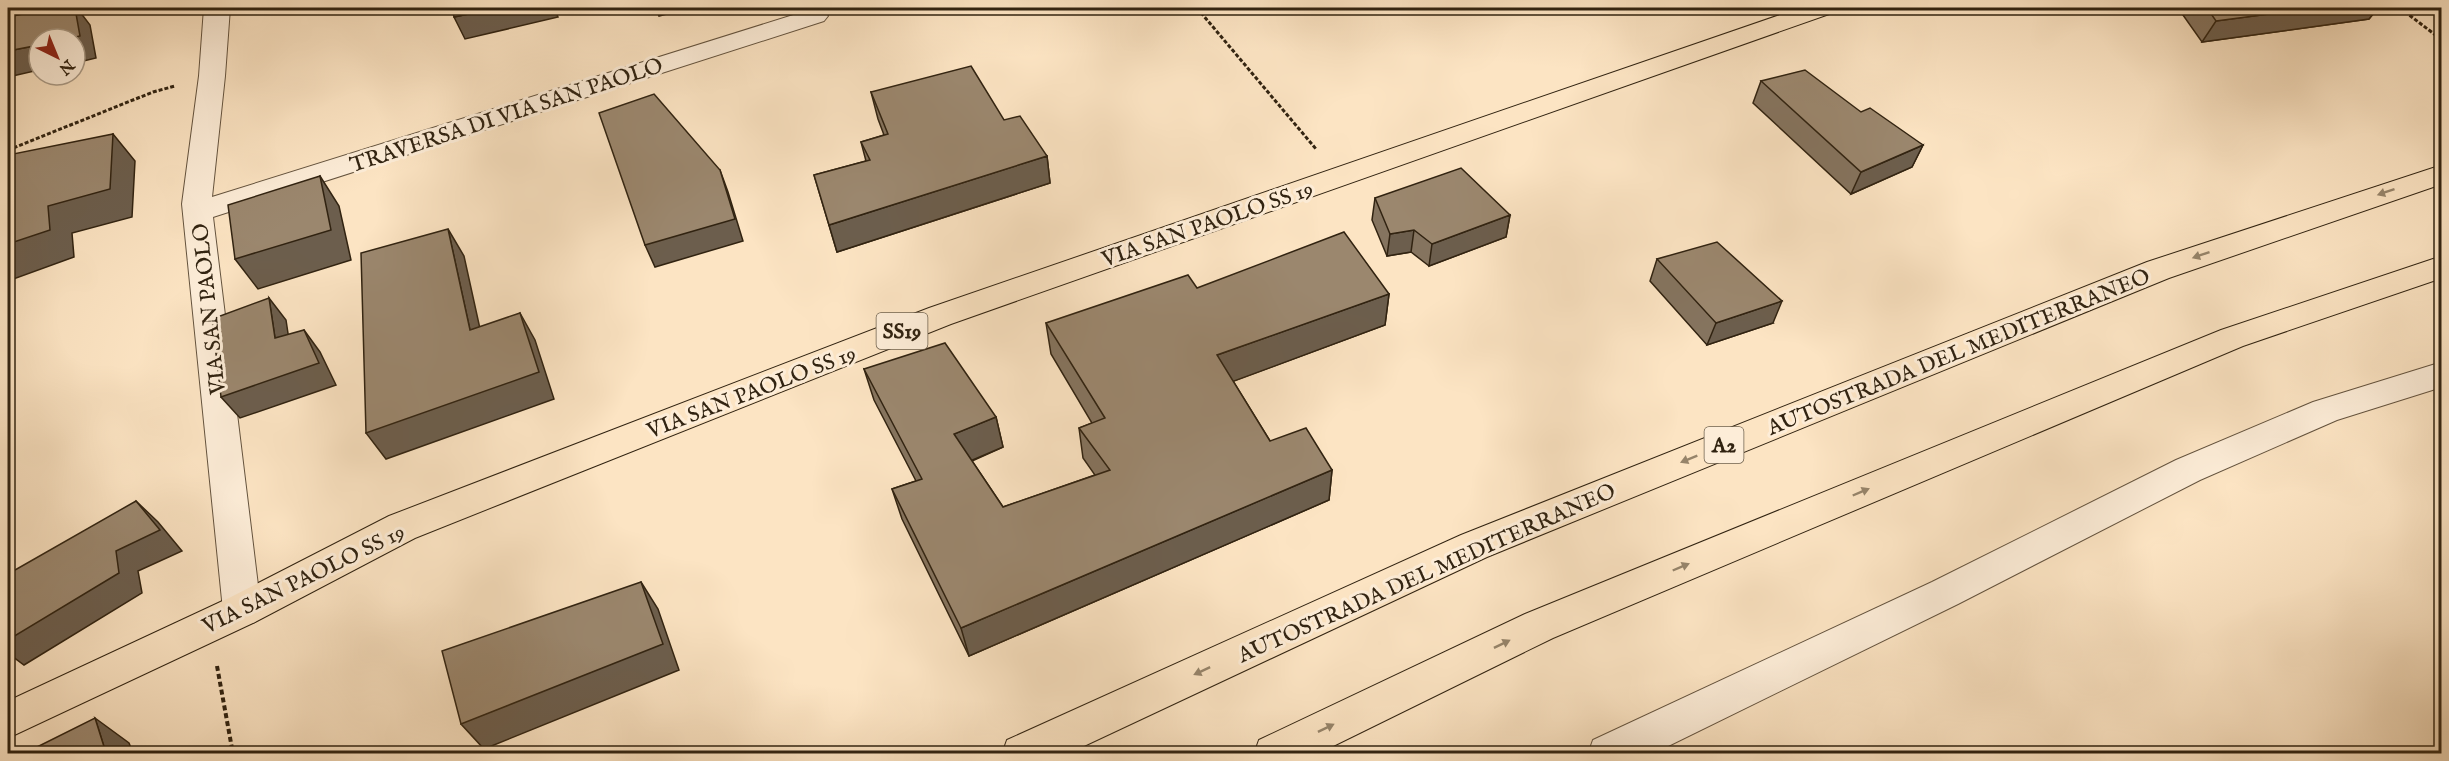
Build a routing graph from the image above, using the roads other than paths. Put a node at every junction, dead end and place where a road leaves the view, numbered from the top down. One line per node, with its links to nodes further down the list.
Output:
1 (218, 8): 5 (street, VIA SAN PAOLO)
2 (1823, 8): 8 (main road, VIA SAN PAOLO SS 19 / SS19)
3 (815, 16): 5 (street, TRAVERSA DI VIA SAN PAOLO)
4 (2442, 174): 10 (main road, AUTOSTRADA DEL MEDITERRANEO / A2, one-way to 10)
5 (198, 212): 8 (street, VIA SAN PAOLO)
6 (2442, 267): 11 (main road, one-way to 6)
7 (2442, 374): 12 (street)
8 (242, 610): 9 (main road, VIA SAN PAOLO SS 19 / SS19)
9 (8, 720)
10 (1022, 753)
11 (1274, 753)
12 (1608, 753)

